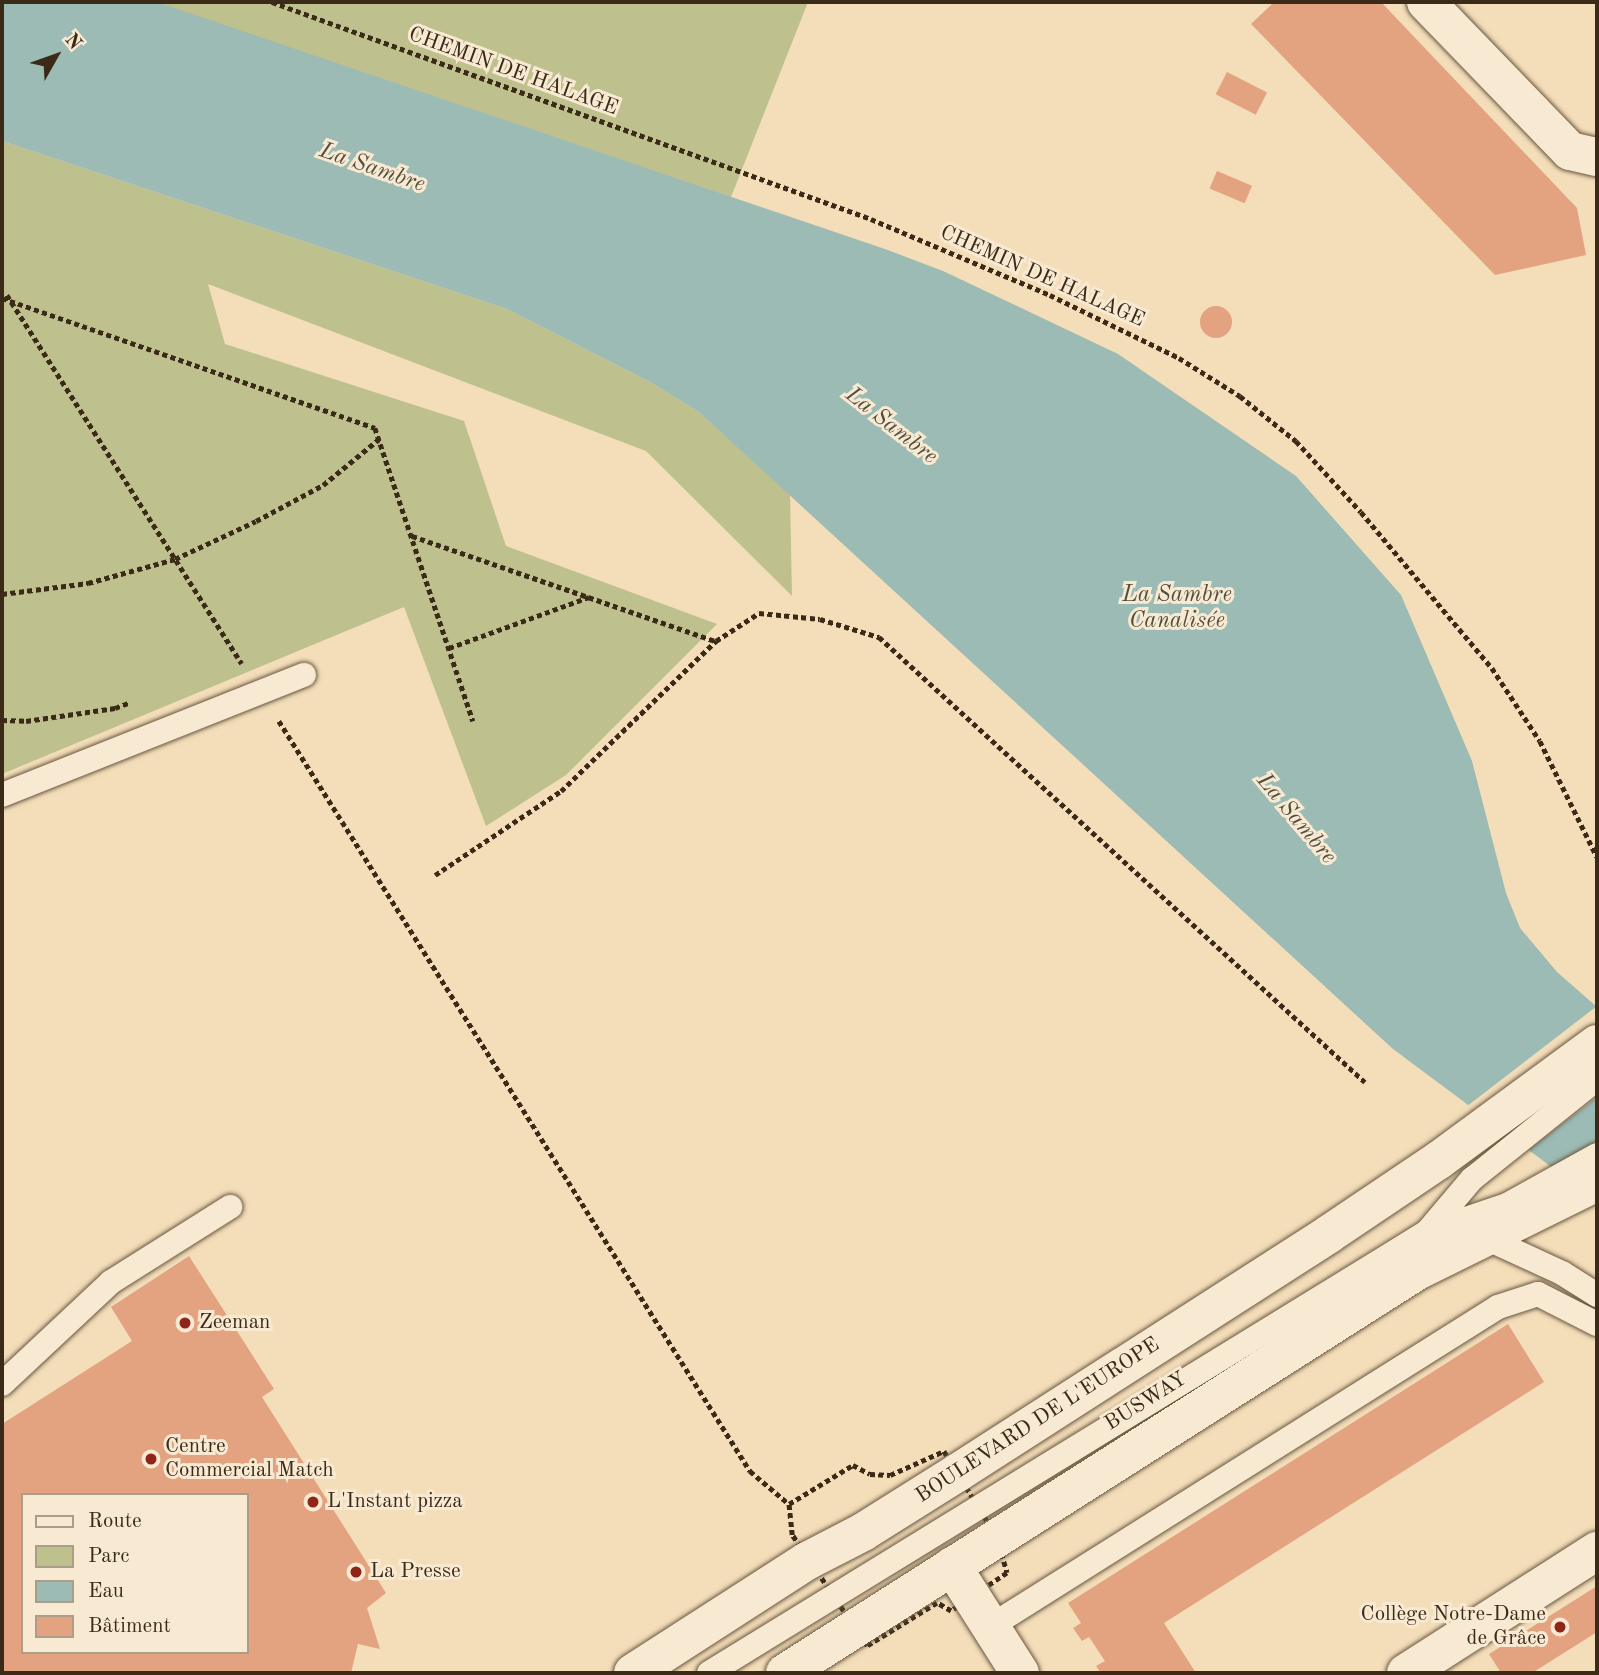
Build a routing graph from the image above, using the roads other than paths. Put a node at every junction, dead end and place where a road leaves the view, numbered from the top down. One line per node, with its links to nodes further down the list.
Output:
1 (1426, 2): 2 (main road)
2 (1597, 157)
3 (304, 675): 4 (lane)
4 (2, 796)
5 (1597, 1044): 19 (main road, BOULEVARD DE L'EUROPE)
6 (1597, 1079): 11 (lane)
7 (1597, 1155): 10 (lane)
8 (1597, 1182): 10 (main road)
9 (230, 1207): 15 (lane)
10 (1518, 1211): 11 (lane); 12 (main road)
11 (1427, 1232): 12 (lane); 20 (lane, BUSWAY)
12 (1486, 1238): 13 (lane); 17 (main road)
13 (1597, 1294)
14 (1597, 1324): 18 (lane)
15 (2, 1384)
16 (1597, 1551): 23 (main road)
17 (953, 1566): 18 (main road); 21 (main road)
18 (991, 1626): 22 (main road)
19 (634, 1673)
20 (709, 1673)
21 (785, 1673)
22 (1020, 1673)
23 (1406, 1673)

